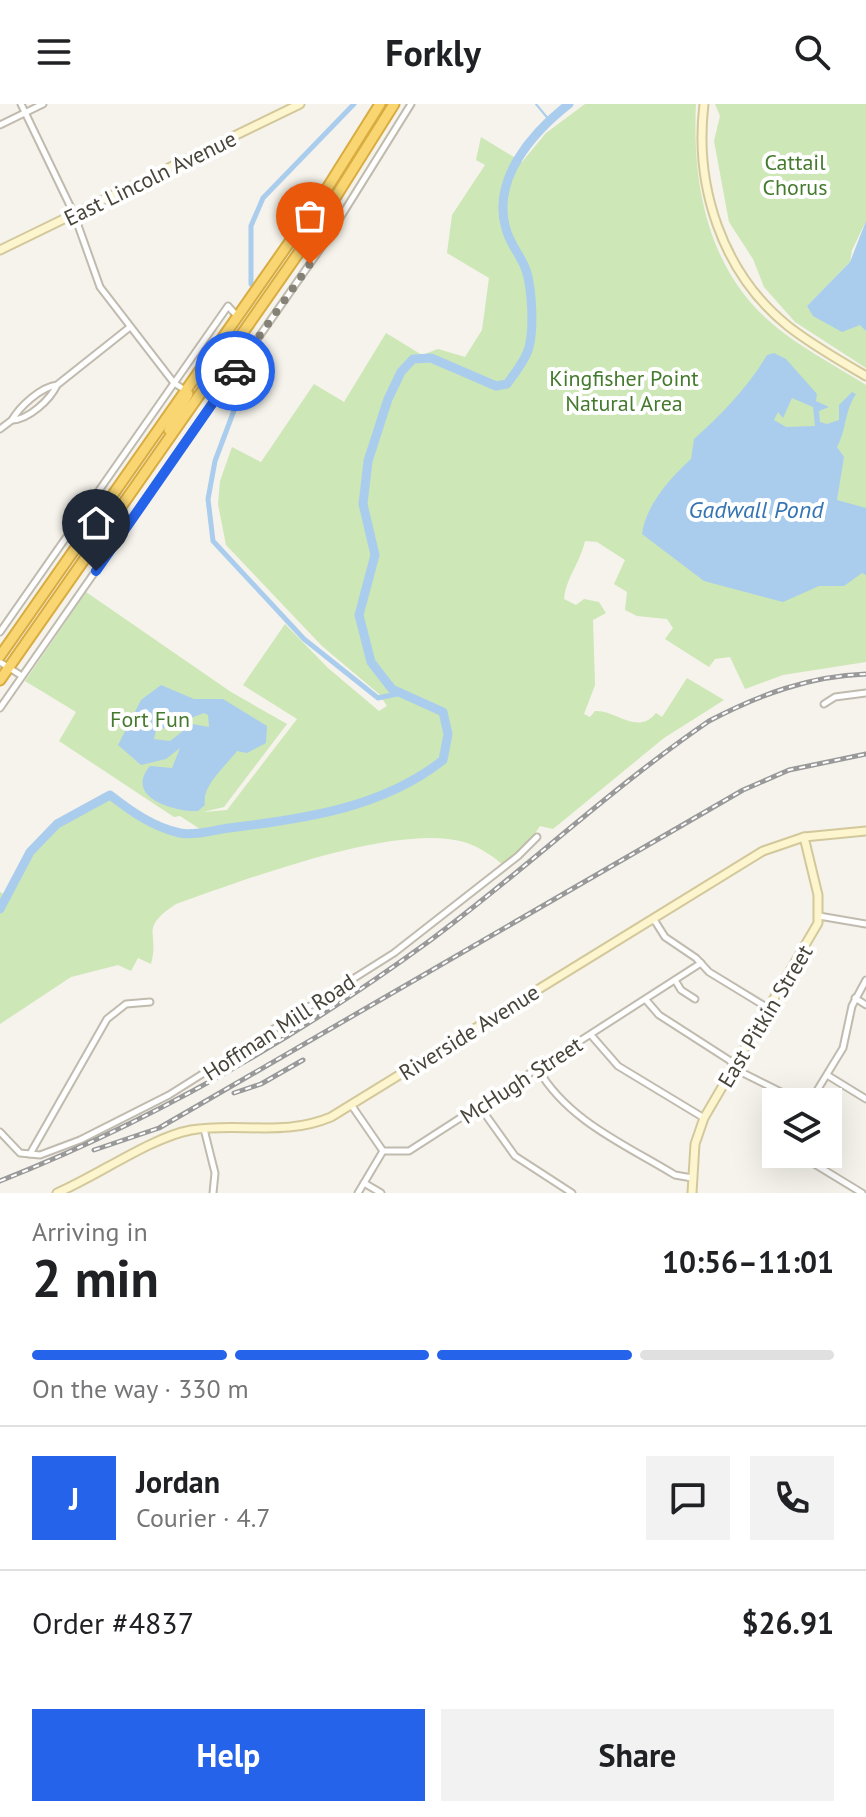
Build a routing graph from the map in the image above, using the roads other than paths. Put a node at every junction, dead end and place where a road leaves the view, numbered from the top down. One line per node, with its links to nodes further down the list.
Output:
1 (21, 104): 8 (street)
2 (43, 104): 8 (street)
3 (300, 104): 10 (main road, East Lincoln Avenue)
4 (380, 104): 13 (highway)
5 (394, 104): 12 (highway)
6 (411, 104): 19 (street)
7 (704, 104): 15 (main road)
8 (25, 113): 9 (street); 10 (street)
9 (0, 125)
10 (74, 214): 11 (main road, East Lincoln Avenue); 14 (street)
11 (0, 250)
12 (292, 262): 17 (highway); 18 (highway)
13 (238, 317): 16 (street); 17 (highway)
14 (130, 327): 16 (street); 20 (street)
15 (866, 376)
16 (174, 383): 17 (street); 22 (street)
17 (186, 391): 21 (highway); 23 (highway)
18 (195, 403): 19 (street); 21 (highway)
19 (205, 414): 25 (street)
20 (0, 429)
21 (153, 462): 24 (highway)
22 (0, 632)
23 (0, 656)
24 (4, 665): 25 (street); 26 (highway)
25 (22, 676): 29 (street)
26 (0, 680)
27 (866, 693): 28 (street)
28 (824, 704)
29 (0, 708)
30 (866, 831): 32 (main road, Riverside Avenue)
31 (537, 837): 58 (street, Hoffman Mill Road)
32 (804, 837): 33 (main road, East Pitkin Street); 34 (main road, Riverside Avenue)
33 (819, 916): 35 (street); 44 (main road, East Pitkin Street)
34 (653, 918): 36 (street); 52 (main road, Riverside Avenue)
35 (866, 924)
36 (701, 963): 37 (street, McHugh Street); 44 (street)
37 (675, 980): 40 (street); 41 (street, McHugh Street)
38 (866, 980): 39 (street)
39 (855, 998): 43 (street); 48 (street)
40 (695, 999)
41 (646, 1000): 45 (street, McHugh Street); 46 (street)
42 (150, 1002): 58 (street)
43 (866, 1005)
44 (769, 1009): 46 (main road, East Pitkin Street)
45 (591, 1035): 47 (street, McHugh Street); 54 (street)
46 (735, 1065): 49 (street); 54 (main road, East Pitkin Street)
47 (538, 1069): 53 (street, McHugh Street); 60 (street)
48 (827, 1075): 50 (street); 51 (street)
49 (768, 1088)
50 (819, 1088)
51 (866, 1099)
52 (352, 1106): 55 (main road, Riverside Avenue); 57 (street)
53 (480, 1107): 57 (street, McHugh Street); 66 (street)
54 (704, 1118): 60 (main road, East Pitkin Street)
55 (204, 1129): 62 (main road, Riverside Avenue); 63 (street)
56 (0, 1132): 58 (street)
57 (383, 1151): 61 (street)
58 (29, 1155)
59 (821, 1168): 68 (street)
60 (692, 1178): 67 (main road, East Pitkin Street)
61 (364, 1183): 64 (street); 65 (street)
62 (57, 1193)
63 (213, 1193)
64 (358, 1193)
65 (381, 1193)
66 (572, 1193)
67 (692, 1193)
68 (862, 1193)

